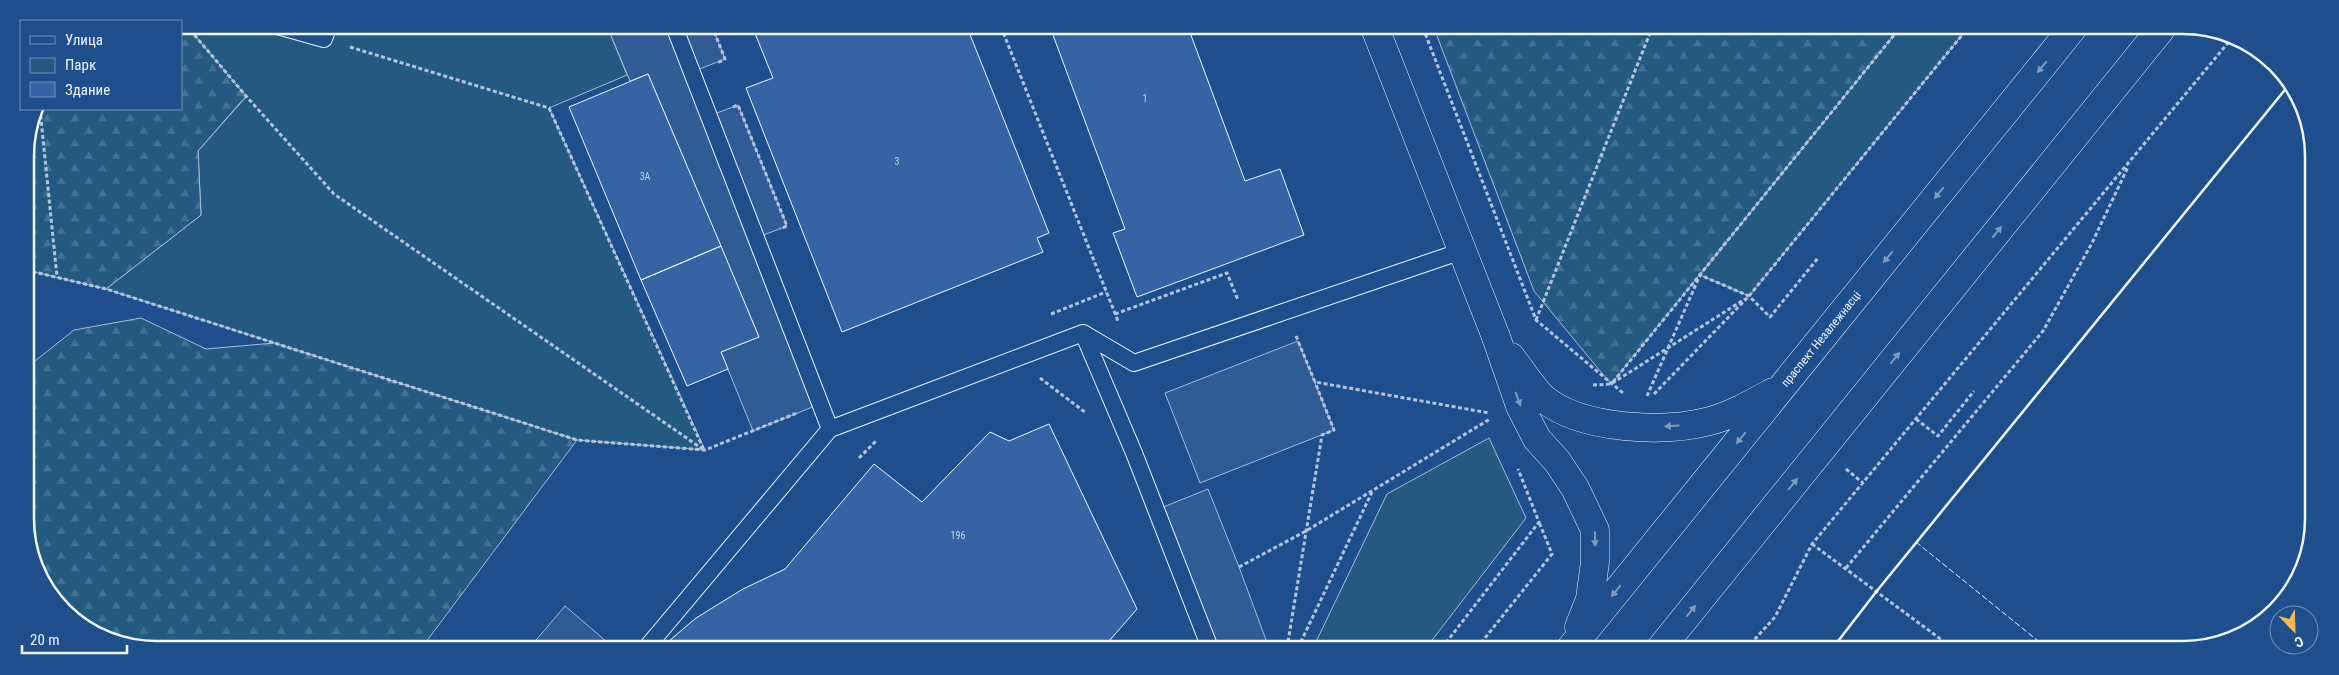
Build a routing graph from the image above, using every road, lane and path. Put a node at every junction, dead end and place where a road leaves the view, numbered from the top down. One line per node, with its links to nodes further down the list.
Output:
1 (194, 34): 39 (path)
2 (333, 34): 39 (path)
3 (677, 34): 34 (lane)
4 (1004, 34): 22 (path)
5 (1377, 34): 15 (main road)
6 (1425, 34): 23 (path)
7 (1650, 34): 23 (path)
8 (1895, 34): 30 (path)
9 (1964, 34): 19 (path)
10 (2068, 34): 31 (main road, праспект Незалежнасці, one-way to 31)
11 (2157, 34): 56 (main road, one-way to 11)
12 (2228, 42): 14 (path)
13 (41, 116): 18 (path)
14 (2130, 162): 35 (path); 47 (path)
15 (1462, 251): 20 (lane); 26 (main road)
16 (1818, 258): 19 (path)
17 (34, 272): 18 (path)
18 (57, 277): 39 (path)
19 (1749, 296): 27 (path); 27 (path); 27 (path)
20 (1286, 311): 24 (lane); 29 (path)
21 (1114, 314): 24 (path)
22 (1042, 318)
23 (1536, 320): 30 (path)
24 (1248, 324): 25 (lane)
25 (1083, 333): 37 (lane); 49 (lane)
26 (1496, 337): 31 (main road, one-way to 26); 54 (main road, one-way to 54)
27 (1670, 346): 30 (path)
28 (1031, 381): 36 (path)
29 (1315, 382): 42 (path); 44 (path)
30 (1611, 384): 33 (path)
31 (1783, 387): 55 (main road, праспект Незалежнасці, one-way to 55)
32 (1974, 390): 35 (path)
33 (1627, 395)
34 (820, 404): 37 (lane); 39 (path)
35 (1916, 419): 45 (path)
36 (1089, 420)
37 (830, 429): 48 (lane)
38 (882, 435): 40 (path)
39 (705, 450)
40 (859, 458)
41 (1518, 468): 43 (path)
42 (1372, 491): 44 (path); 51 (path)
43 (1539, 522): 52 (path); 53 (path)
44 (1306, 532): 46 (path); 50 (path)
45 (1812, 544): 47 (path); 57 (path)
46 (1240, 567)
47 (1846, 568): 58 (path)
48 (652, 641)
49 (1207, 641)
50 (1289, 641)
51 (1301, 641)
52 (1447, 641)
53 (1483, 641)
54 (1573, 641)
55 (1576, 641)
56 (1666, 641)
57 (1753, 641)
58 (1943, 641)

